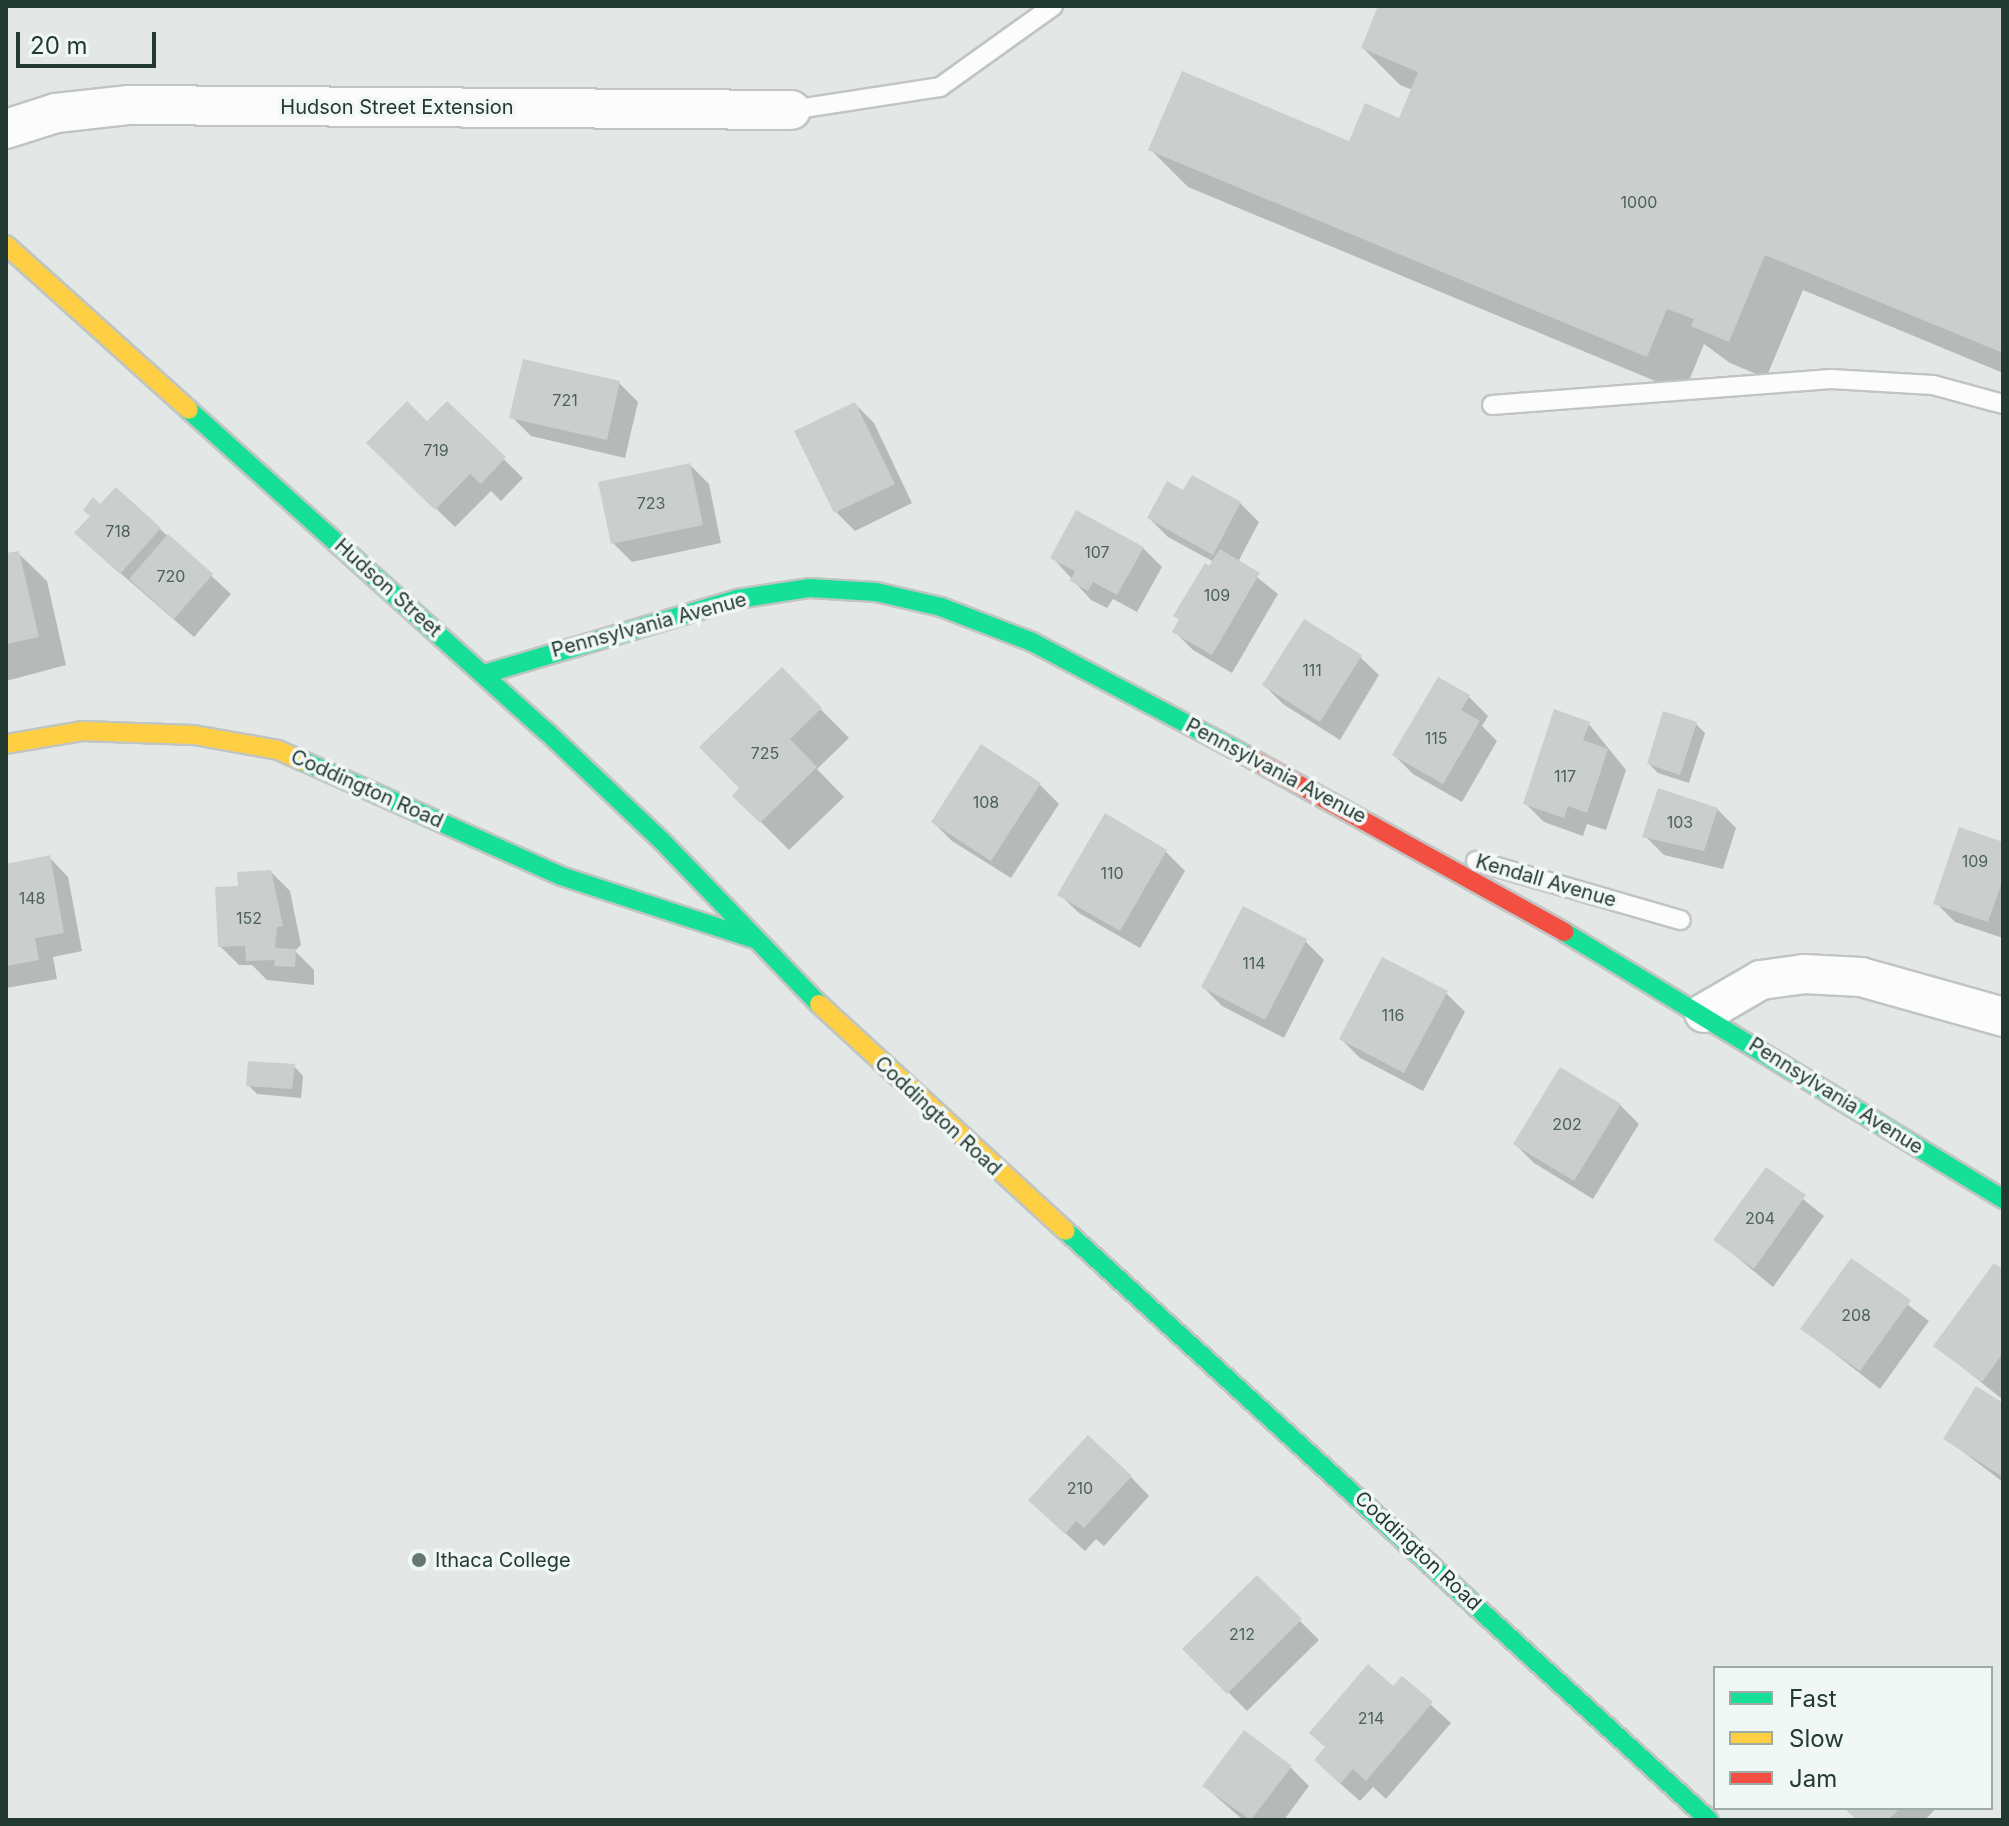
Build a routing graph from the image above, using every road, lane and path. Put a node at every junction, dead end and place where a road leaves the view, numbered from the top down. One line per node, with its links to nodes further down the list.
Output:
1 (1053, 6): 2 (lane)
2 (791, 110): 3 (street, Hudson Street Extension)
3 (6, 129)
4 (6, 245): 7 (street, Hudson Street)
5 (2003, 404): 6 (lane)
6 (1492, 405)
7 (484, 674): 9 (street, Pennsylvania Avenue); 11 (street, Hudson Street)
8 (6, 744): 11 (street, Coddington Road)
9 (1411, 842): 10 (lane, Kendall Avenue); 12 (street, Pennsylvania Avenue)
10 (1681, 920)
11 (760, 941): 15 (street, Coddington Road)
12 (1704, 1013): 13 (street); 14 (street, Pennsylvania Avenue)
13 (2003, 1017)
14 (2003, 1199)
15 (1709, 1820)

